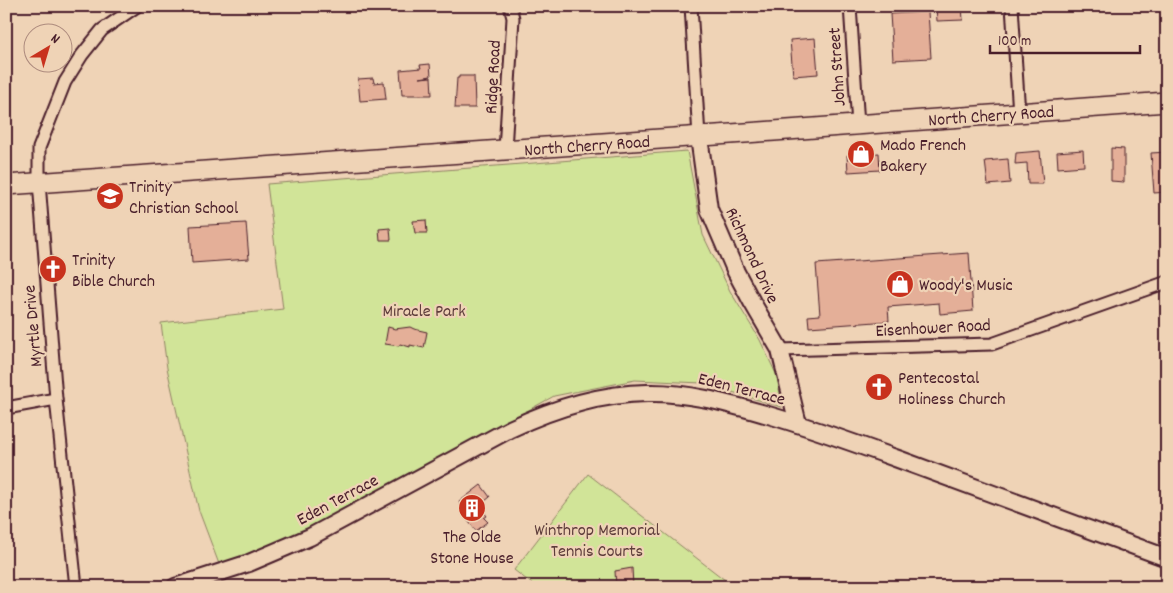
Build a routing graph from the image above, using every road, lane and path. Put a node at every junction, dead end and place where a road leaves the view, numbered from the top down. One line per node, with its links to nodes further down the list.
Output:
1 (137, 6): 11 (street, Myrtle Drive)
2 (510, 6): 10 (street, Ridge Road)
3 (690, 6): 9 (street, Richmond Drive)
4 (850, 6): 8 (street, John Street)
5 (1012, 6): 7 (street)
6 (1167, 102): 7 (main road, North Cherry Road)
7 (1019, 114): 8 (main road, North Cherry Road)
8 (858, 125): 9 (main road, North Cherry Road)
9 (699, 137): 10 (main road, North Cherry Road); 14 (street, Richmond Drive)
10 (505, 150): 11 (main road, North Cherry Road)
11 (39, 182): 12 (main road, North Cherry Road); 15 (street, Myrtle Drive)
12 (6, 184)
13 (1167, 282): 14 (street, Eisenhower Road)
14 (780, 350): 17 (street, Richmond Drive)
15 (56, 400): 16 (street); 19 (street, Myrtle Drive)
16 (6, 408)
17 (798, 424): 18 (street, Eden Terrace); 20 (street, Eden Terrace)
18 (1167, 558)
19 (76, 587)
20 (175, 587)

